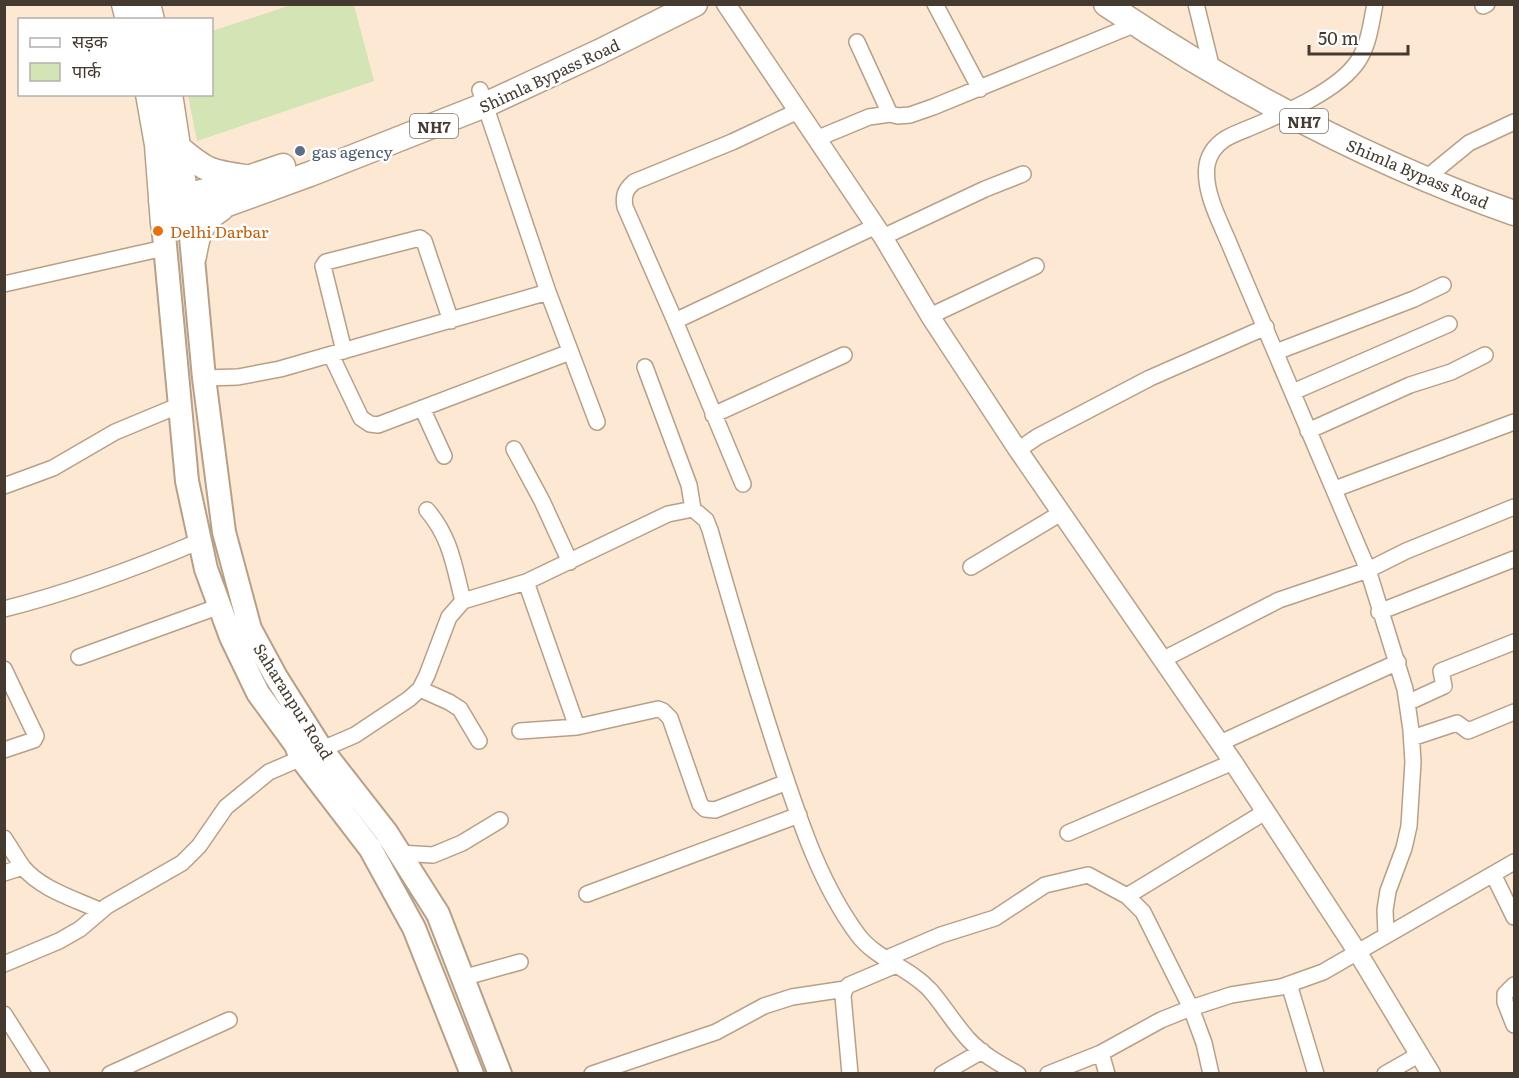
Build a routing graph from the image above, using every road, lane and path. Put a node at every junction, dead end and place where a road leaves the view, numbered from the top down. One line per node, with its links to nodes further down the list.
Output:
1 (659, 4): 14 (highway, Shimla Bypass Road / NH7)
2 (695, 4): 14 (highway, Shimla Bypass Road / NH7)
3 (726, 4): 15 (street)
4 (935, 4): 11 (street)
5 (1106, 4): 8 (highway, Shimla Bypass Road / NH7)
6 (1196, 4): 10 (street)
7 (1375, 4): 16 (street)
8 (1136, 24): 10 (highway, Shimla Bypass Road / NH7); 11 (street)
9 (857, 42): 17 (street)
10 (1212, 69): 16 (highway, Shimla Bypass Road / NH7)
11 (980, 89): 17 (street)
12 (148, 96): 26 (highway)
13 (170, 96): 20 (highway)
14 (482, 98): 22 (highway, Shimla Bypass Road / NH7); 24 (highway, Shimla Bypass Road / NH7); 34 (street)
15 (798, 111): 19 (street); 37 (street)
16 (1286, 112): 23 (highway, Shimla Bypass Road / NH7); 39 (street)
17 (890, 114): 19 (street)
18 (1515, 122): 23 (street)
19 (816, 139): 28 (street)
20 (178, 147): 22 (highway); 25 (highway)
21 (1023, 174): 28 (street)
22 (250, 177): 25 (highway, Shimla Bypass Road / NH7)
23 (1425, 178): 27 (highway, Shimla Bypass Road / NH7)
24 (236, 200): 25 (highway, Shimla Bypass Road / NH7); 30 (highway)
25 (188, 207): 26 (highway, Shimla Bypass Road / NH7); 30 (main road, Saharanpur Road)
26 (162, 212): 29 (main road, Saharanpur Road)
27 (1515, 213)
28 (879, 231): 35 (street); 37 (street)
29 (164, 248): 32 (street); 48 (main road, Saharanpur Road)
30 (194, 255): 46 (main road, Saharanpur Road)
31 (1036, 266): 35 (street)
32 (4, 284)
33 (1443, 285): 41 (street)
34 (548, 292): 36 (street); 40 (street)
35 (930, 316): 55 (street)
36 (452, 321): 42 (street); 42 (street)
37 (675, 321): 50 (street)
38 (1449, 324): 47 (street)
39 (1266, 327): 41 (street); 55 (street)
40 (570, 352): 49 (street); 51 (street)
41 (1276, 352): 47 (street)
42 (337, 353): 46 (street); 49 (street)
43 (844, 355): 50 (street)
44 (1485, 355): 53 (street)
45 (645, 368): 61 (street)
46 (204, 378): 88 (main road, Saharanpur Road)
47 (1293, 392): 53 (street)
48 (180, 405): 58 (street); 64 (main road, Saharanpur Road)
49 (422, 408): 56 (street)
50 (713, 414): 57 (street)
51 (597, 422)
52 (1515, 422): 59 (street)
53 (1308, 431): 59 (street)
54 (514, 449): 66 (street)
55 (1017, 450): 63 (street)
56 (444, 456)
57 (743, 484)
58 (4, 486)
59 (1335, 489): 68 (street)
60 (1515, 507): 68 (street)
61 (693, 509): 66 (street); 91 (street)
62 (427, 510): 70 (street)
63 (1061, 513): 67 (street); 76 (street)
64 (200, 541): 71 (main road, Saharanpur Road); 72 (street)
65 (1515, 559): 73 (street)
66 (570, 562): 69 (street)
67 (971, 567)
68 (1368, 570): 73 (street); 76 (street)
69 (526, 582): 70 (street); 82 (street)
70 (463, 601): 79 (street)
71 (220, 606): 75 (street); 89 (main road, Saharanpur Road)
72 (4, 609)
73 (1379, 612): 77 (street)
74 (1515, 642): 80 (street)
75 (79, 657)
76 (1164, 660): 86 (street)
77 (1398, 662): 80 (street); 86 (street)
78 (4, 669): 87 (street)
79 (420, 689): 85 (street); 88 (street)
80 (1407, 703): 84 (street)
81 (1515, 712): 84 (street)
82 (577, 727): 83 (street); 91 (street)
83 (520, 731)
84 (1412, 738): 106 (street)
85 (479, 741)
86 (1220, 743): 90 (street)
87 (4, 750)
88 (322, 750): 89 (street); 97 (main road, Saharanpur Road)
89 (301, 758): 104 (street); 124 (main road, Saharanpur Road)
90 (1233, 762): 92 (street); 95 (street)
91 (787, 782): 93 (street)
92 (1265, 812): 103 (street); 107 (street)
93 (799, 815): 102 (street); 109 (street)
94 (500, 820): 97 (street)
95 (1068, 833)
96 (4, 838): 99 (street)
97 (399, 853): 111 (main road, Saharanpur Road)
98 (1515, 862): 101 (street)
99 (23, 867): 100 (street); 104 (street)
100 (4, 873)
101 (1493, 874): 105 (street); 106 (street)
102 (587, 894)
103 (1127, 896): 109 (street); 115 (street)
104 (101, 911): 110 (street)
105 (1515, 917)
106 (1386, 935): 107 (street)
107 (1358, 952): 112 (street); 121 (street)
108 (520, 962): 111 (street)
109 (890, 962): 114 (street); 119 (street)
110 (4, 964)
111 (462, 978): 125 (main road, Saharanpur Road)
112 (1289, 984): 115 (street); 133 (street)
113 (1515, 985): 118 (street)
114 (845, 989): 126 (street); 127 (street)
115 (1191, 1008): 120 (street); 132 (street)
116 (4, 1014): 122 (street)
117 (229, 1020): 123 (street)
118 (1515, 1025)
119 (982, 1052): 128 (street); 129 (street)
120 (1101, 1053): 130 (street); 131 (street)
121 (1420, 1054): 134 (street); 135 (street)
122 (42, 1074)
123 (110, 1074)
124 (472, 1074)
125 (500, 1074)
126 (592, 1074)
127 (850, 1074)
128 (942, 1074)
129 (1018, 1074)
130 (1048, 1074)
131 (1107, 1074)
132 (1210, 1074)
133 (1316, 1074)
134 (1385, 1074)
135 (1431, 1074)

